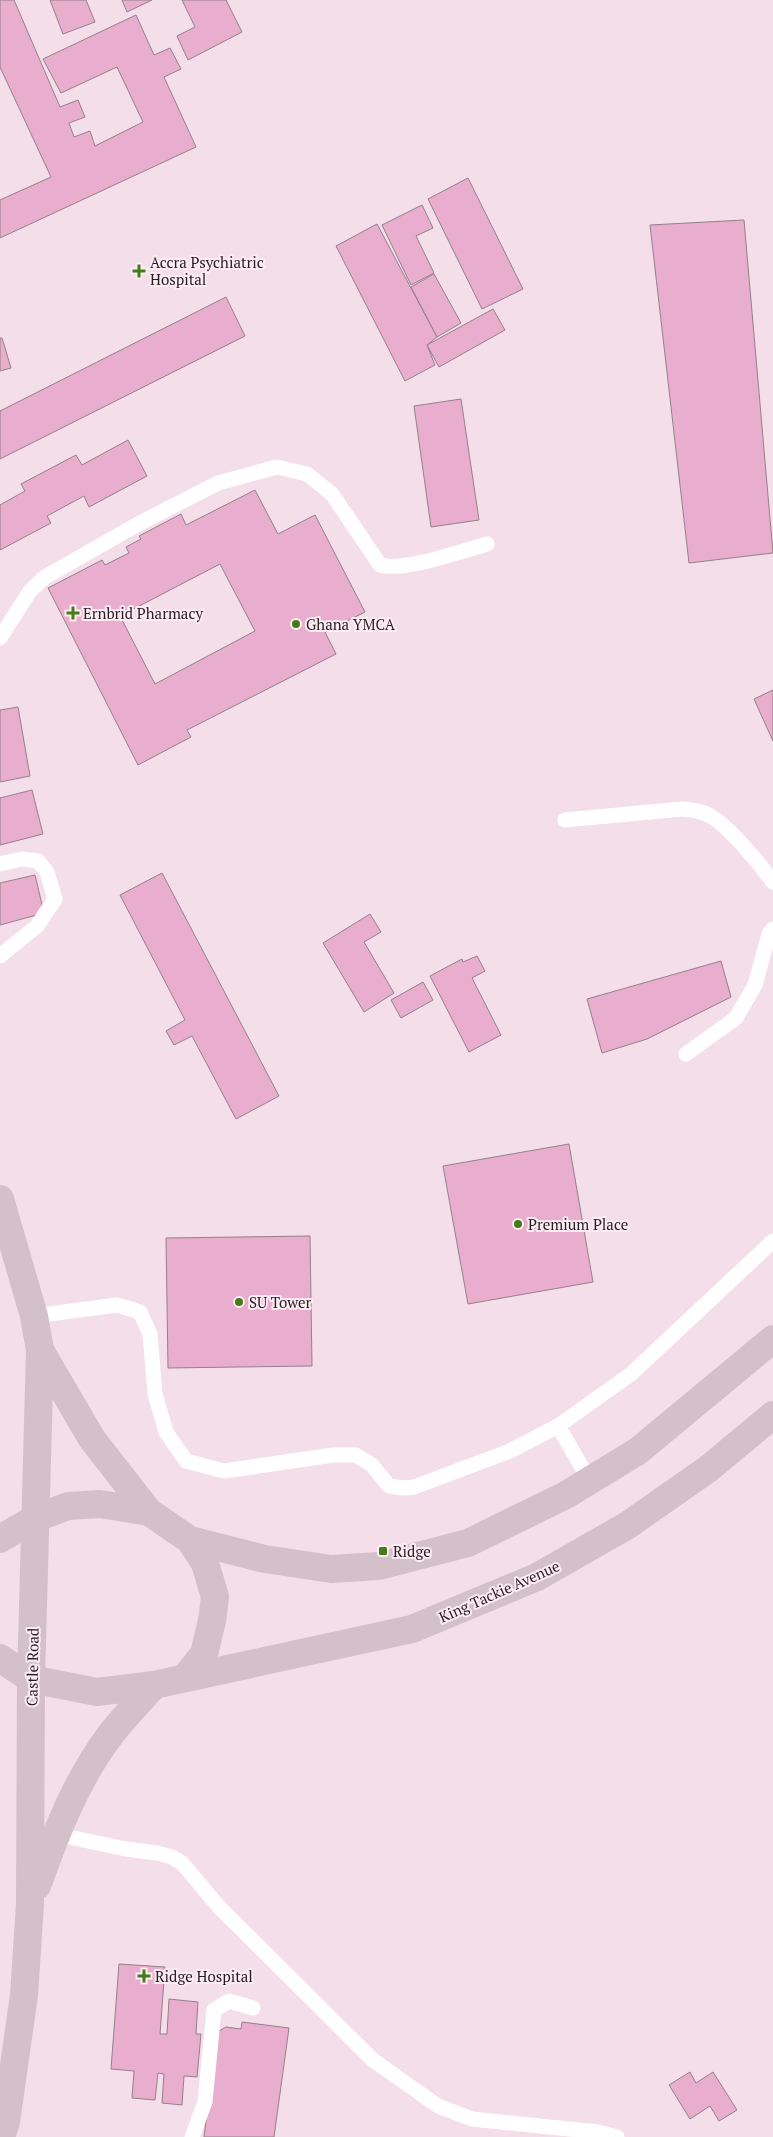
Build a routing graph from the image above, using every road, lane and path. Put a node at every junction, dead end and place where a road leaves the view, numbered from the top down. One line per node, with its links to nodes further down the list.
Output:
1 (487, 544): 2 (lane)
2 (0, 638)
3 (565, 820): 5 (lane)
4 (0, 864): 7 (lane)
5 (773, 882)
6 (773, 929): 8 (lane)
7 (0, 956)
8 (686, 1054)
9 (0, 1199): 11 (main road, Castle Road)
10 (773, 1241): 15 (lane)
11 (34, 1316): 13 (main road, Castle Road); 15 (lane)
12 (773, 1339): 16 (main road)
13 (40, 1350): 17 (main road); 18 (main road, Castle Road)
14 (773, 1415): 22 (main road, King Tackie Avenue)
15 (558, 1426): 16 (lane)
16 (590, 1480): 20 (main road)
17 (149, 1512): 18 (main road); 20 (main road)
18 (36, 1518): 19 (main road); 23 (main road, Castle Road)
19 (0, 1539)
20 (190, 1540): 22 (main road)
21 (0, 1658): 23 (main road)
22 (185, 1678): 24 (main road, King Tackie Avenue)
23 (31, 1679): 24 (main road, King Tackie Avenue); 26 (main road, Castle Road)
24 (154, 1685): 25 (main road)
25 (56, 1834): 26 (main road); 30 (lane)
26 (30, 1904): 28 (main road, Castle Road)
27 (253, 2008): 29 (lane)
28 (1, 2137)
29 (192, 2137)
30 (617, 2137)

